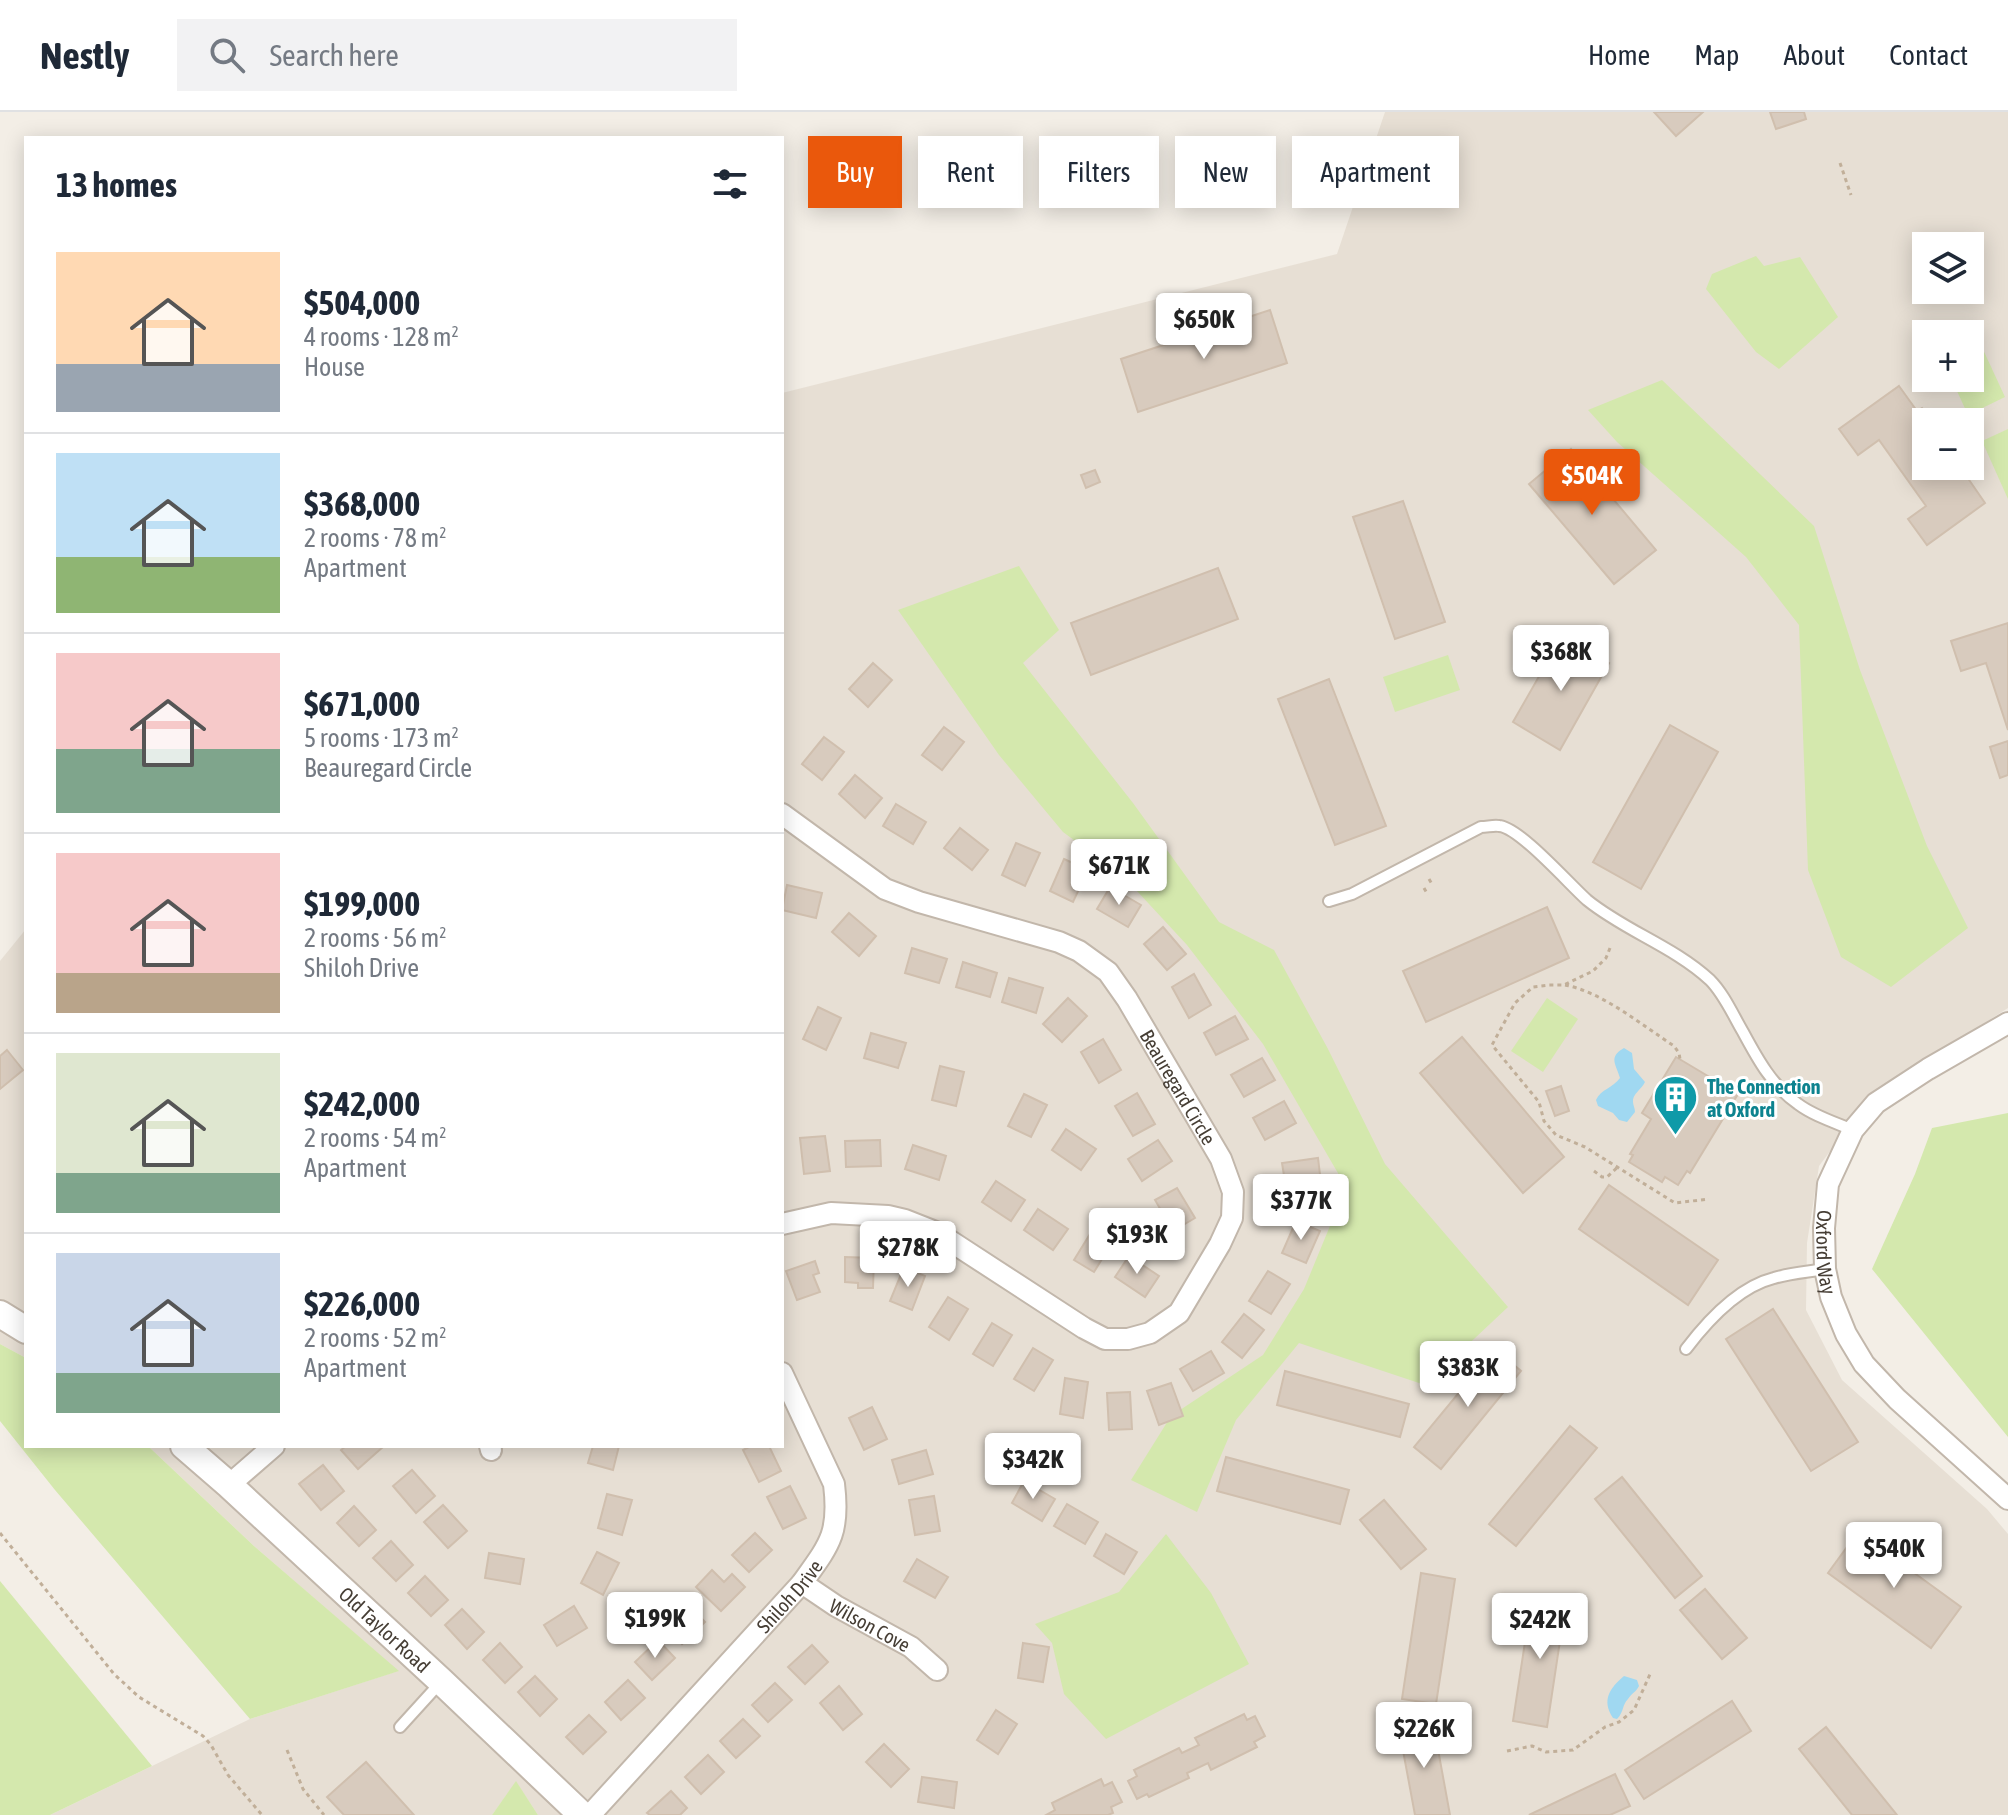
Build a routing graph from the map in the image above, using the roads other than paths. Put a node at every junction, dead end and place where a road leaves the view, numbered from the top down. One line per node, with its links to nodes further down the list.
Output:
1 (784, 815): 5 (street, Beauregard Circle)
2 (1329, 901): 4 (lane)
3 (2008, 1023): 4 (street, Oxford Way)
4 (1853, 1130): 6 (street, Oxford Way)
5 (784, 1224)
6 (1825, 1269): 9 (lane); 14 (street, Oxford Way)
7 (0, 1314): 8 (street)
8 (24, 1329)
9 (1686, 1349)
10 (784, 1377): 15 (street, Shiloh Drive)
11 (186, 1448): 13 (street, Old Taylor Road)
12 (272, 1448): 13 (street)
13 (229, 1485): 17 (street, Old Taylor Road)
14 (2008, 1499)
15 (802, 1583): 16 (street, Wilson Cove); 20 (street, Shiloh Drive)
16 (937, 1670)
17 (441, 1681): 18 (lane); 19 (street, Old Taylor Road)
18 (400, 1727)
19 (582, 1815)
20 (590, 1815)

